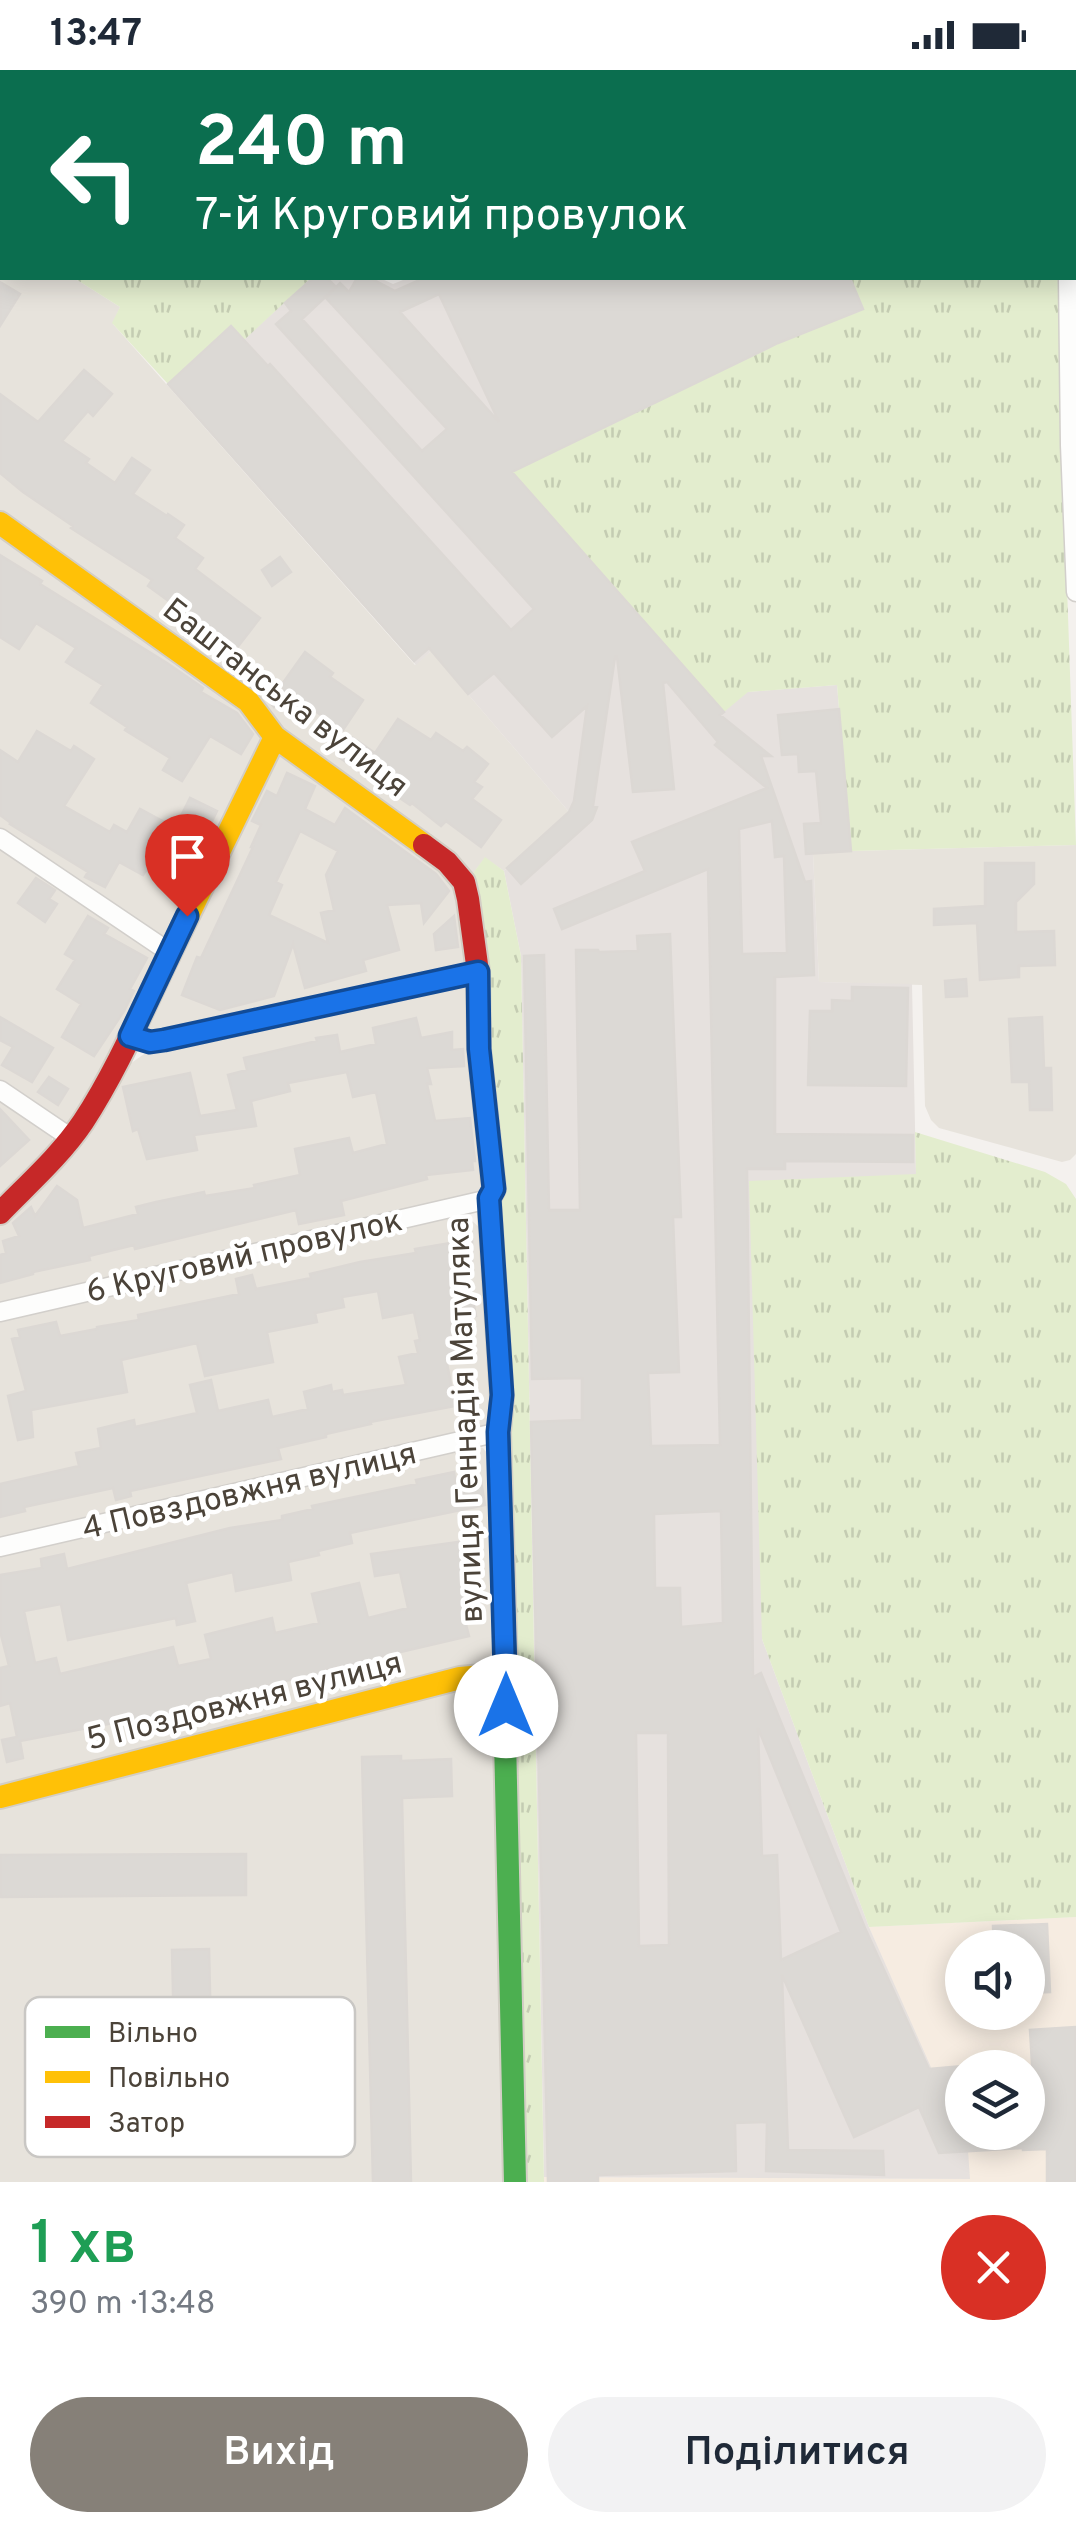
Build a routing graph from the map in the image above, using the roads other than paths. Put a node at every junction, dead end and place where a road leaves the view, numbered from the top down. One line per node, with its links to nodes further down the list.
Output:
1 (1068, 280): 2 (street)
2 (1073, 445): 4 (street)
3 (0, 523): 5 (street, Баштанська вулиця)
4 (1076, 592)
5 (275, 736): 7 (street, Баштанська вулиця); 8 (street)
6 (0, 838): 8 (street)
7 (468, 899): 9 (street, вулиця Геннадія Матуляка)
8 (169, 952): 10 (street)
9 (478, 972): 10 (street); 13 (street, вулиця Геннадія Матуляка)
10 (130, 1036): 12 (street)
11 (0, 1090): 12 (street)
12 (71, 1138): 14 (street)
13 (489, 1198): 15 (street, 6 Круговий провулок); 16 (street, вулиця Геннадія Матуляка)
14 (0, 1213)
15 (0, 1312)
16 (498, 1432): 17 (street, 4 Повздовжня вулиця); 18 (street, вулиця Геннадія Матуляка)
17 (0, 1547)
18 (506, 1674): 19 (street, 5 Поздовжня вулиця); 20 (street, вулиця Геннадія Матуляка)
19 (0, 1796)
20 (515, 2182)

